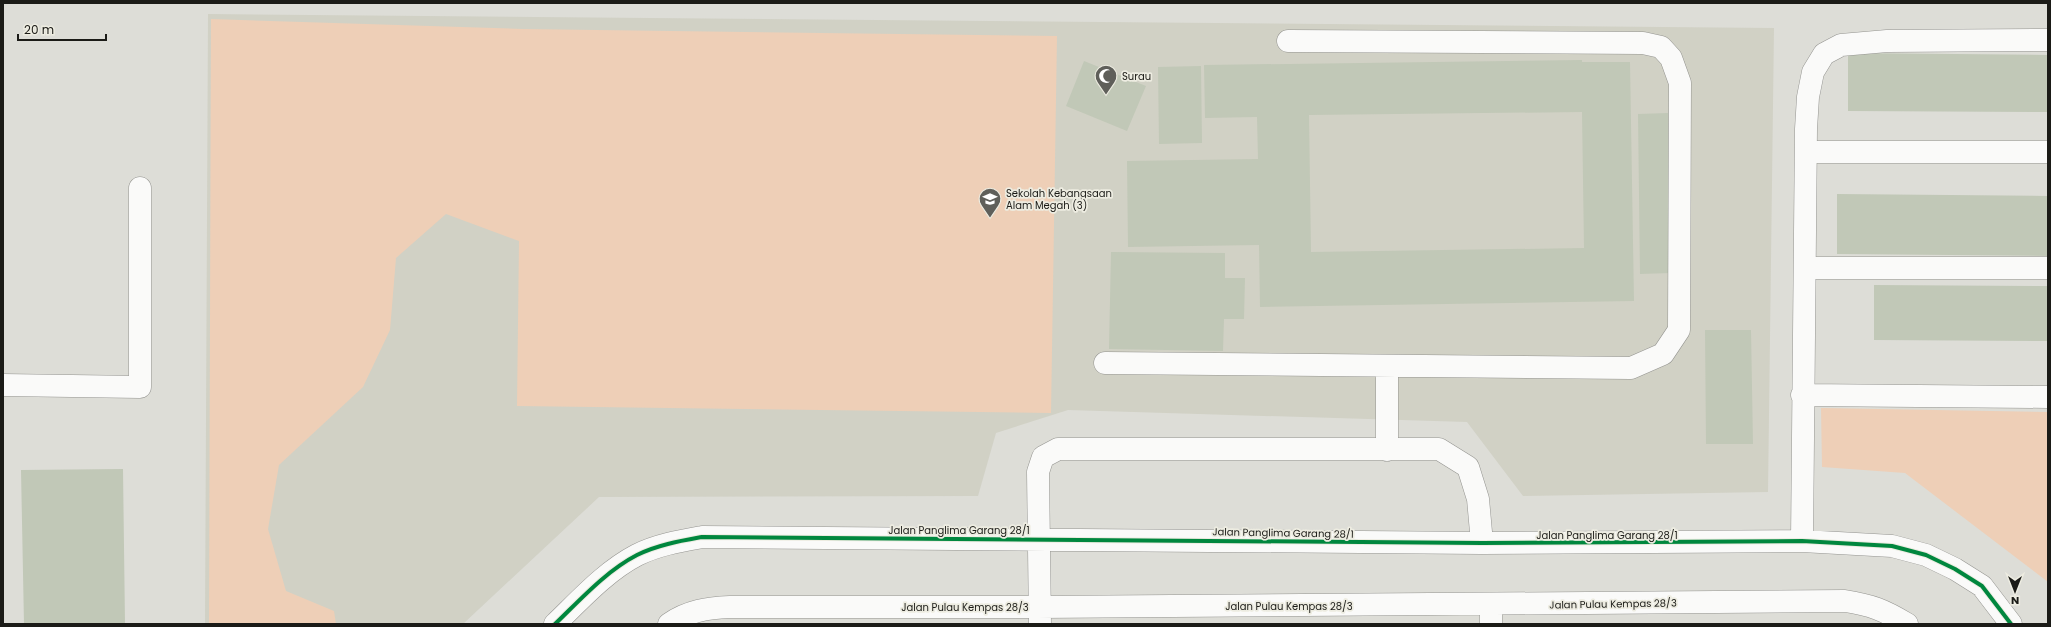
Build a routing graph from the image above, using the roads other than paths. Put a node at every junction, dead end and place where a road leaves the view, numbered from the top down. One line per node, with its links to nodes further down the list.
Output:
1 (2048, 40): 3 (street)
2 (1288, 41): 9 (street)
3 (1806, 152): 4 (street); 6 (street)
4 (2048, 152)
5 (140, 188): 10 (street)
6 (1805, 268): 7 (street); 11 (street)
7 (2048, 268)
8 (1105, 364): 9 (street)
9 (1387, 366): 13 (street)
10 (3, 385)
11 (1802, 395): 12 (street); 15 (street)
12 (2048, 397)
13 (1386, 450): 14 (street); 16 (street)
14 (1038, 539): 16 (street, Jalan Panglima Garang 28/1); 18 (street); 19 (street, Jalan Panglima Garang 28/1)
15 (1802, 542): 16 (street, Jalan Panglima Garang 28/1); 22 (street, Jalan Panglima Garang 28/1)
16 (1482, 543)
17 (1491, 614): 18 (street, Jalan Pulau Kempas 28/3); 21 (street, Jalan Pulau Kempas 28/3)
18 (1040, 616): 20 (street, Jalan Pulau Kempas 28/3)
19 (555, 624)
20 (669, 624)
21 (1907, 624)
22 (2011, 624)

